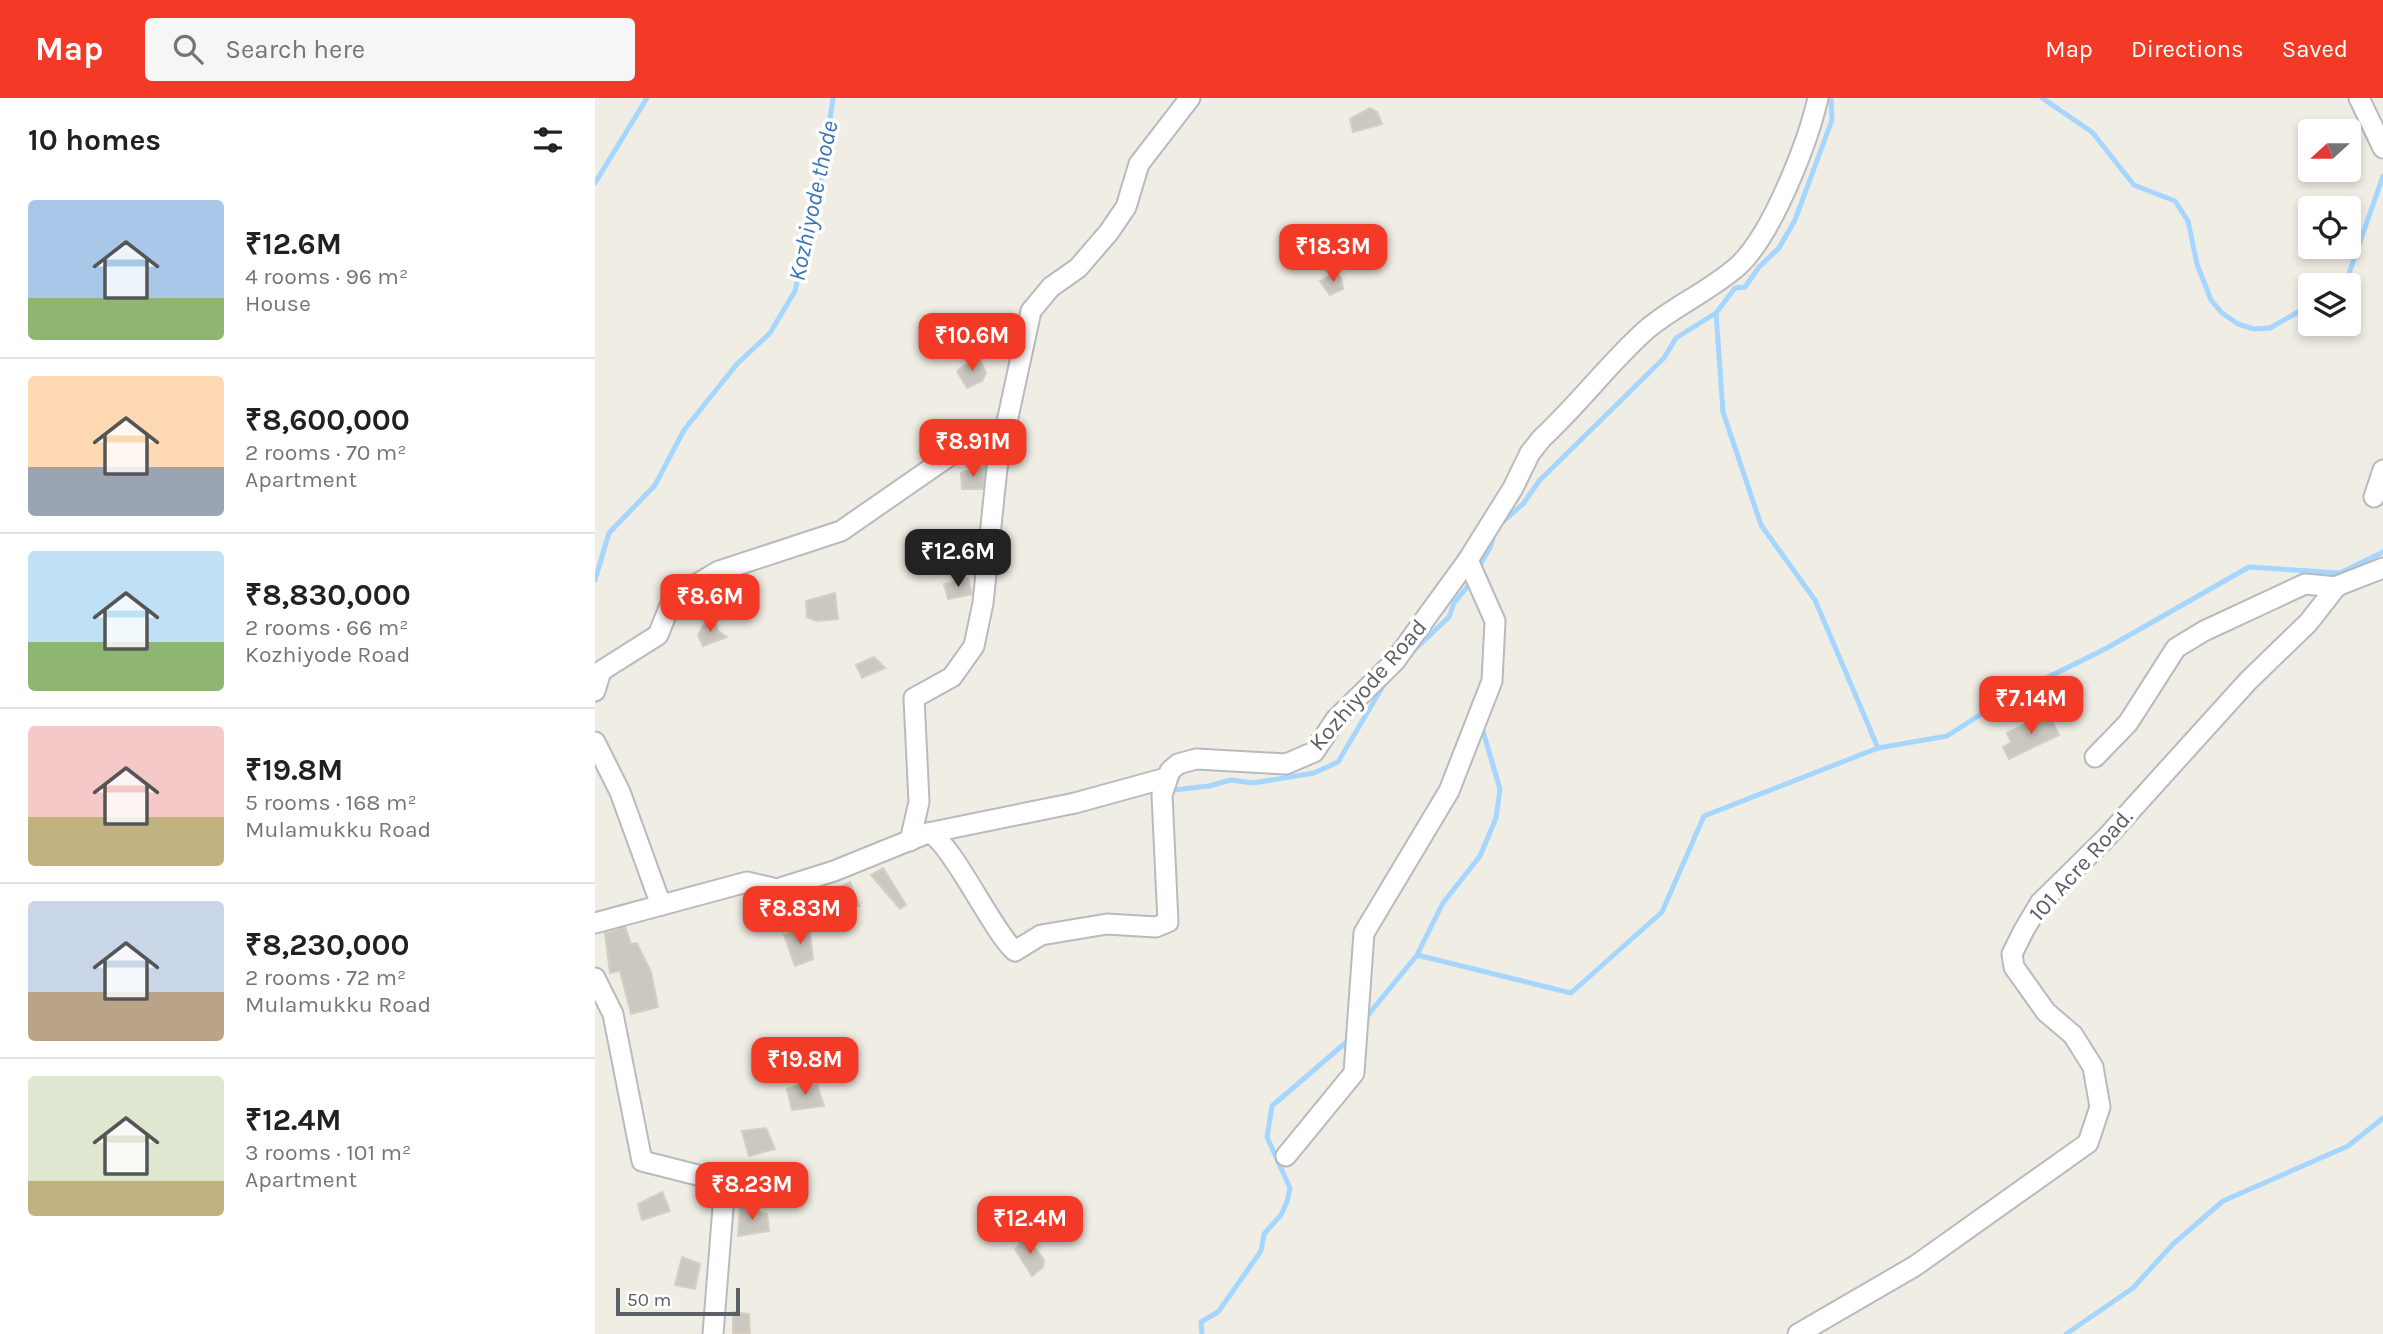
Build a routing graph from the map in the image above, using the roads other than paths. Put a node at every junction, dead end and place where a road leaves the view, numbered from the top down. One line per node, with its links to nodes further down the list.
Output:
1 (1190, 98): 5 (street)
2 (1818, 98): 8 (street, Kozhiyode Road)
3 (2359, 98): 4 (street)
4 (2383, 148)
5 (1002, 443): 11 (street); 16 (street)
6 (2383, 470): 7 (street)
7 (2374, 497)
8 (1468, 560): 14 (street, Kozhiyode Road); 20 (street)
9 (2383, 568): 10 (street, 101 Acre Road.)
10 (2333, 586): 13 (street); 22 (street, 101 Acre Road.)
11 (595, 691)
12 (595, 742): 17 (street)
13 (2095, 757)
14 (1166, 778): 15 (street, Kozhiyode Road); 15 (street)
15 (928, 833): 16 (street)
16 (910, 841): 17 (street)
17 (661, 905): 18 (street)
18 (595, 923)
19 (595, 978): 21 (street)
20 (1286, 1156)
21 (713, 1334)
22 (1798, 1334)

